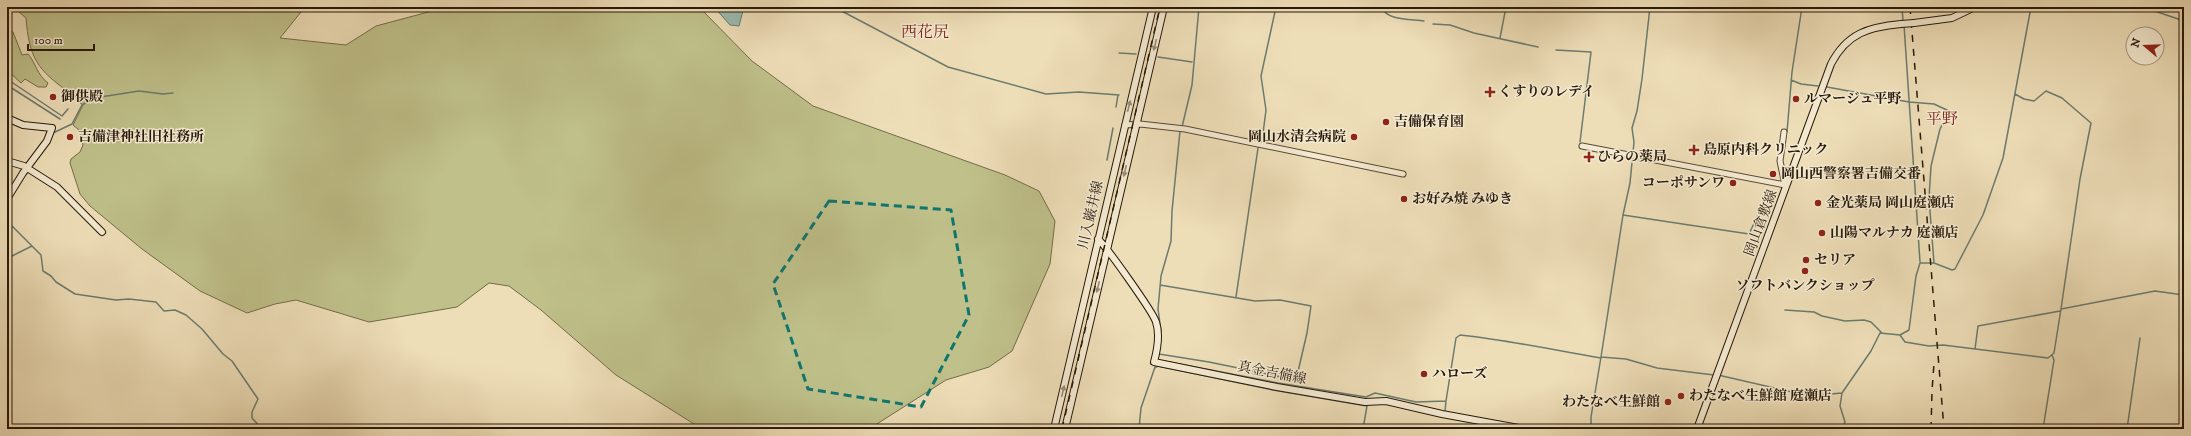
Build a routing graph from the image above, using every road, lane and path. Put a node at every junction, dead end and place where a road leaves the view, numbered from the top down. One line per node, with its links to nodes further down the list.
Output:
1 (1153, 7): 6 (main road, 川入巌井線, one-way to 1)
2 (1164, 7): 5 (main road, 川入巌井線, one-way to 5)
3 (1975, 7): 19 (main road, 岡山倉敷線, bridge)
4 (7, 118): 10 (main road)
5 (1136, 124): 6 (street); 11 (street); 15 (main road, 川入巌井線, one-way to 15)
6 (1125, 125): 14 (main road, 川入巌井線)
7 (1784, 132): 8 (street)
8 (1582, 146)
9 (7, 161): 10 (main road)
10 (26, 168): 12 (main road); 13 (main road)
11 (1403, 174)
12 (7, 199)
13 (102, 232)
14 (1098, 239): 15 (main road, 真金吉備線); 16 (main road, 川入巌井線, one-way to 14)
15 (1107, 249): 17 (main road, 川入巌井線, one-way to 17); 18 (main road, 真金吉備線)
16 (1054, 429)
17 (1065, 429)
18 (1524, 429)
19 (1697, 429)

